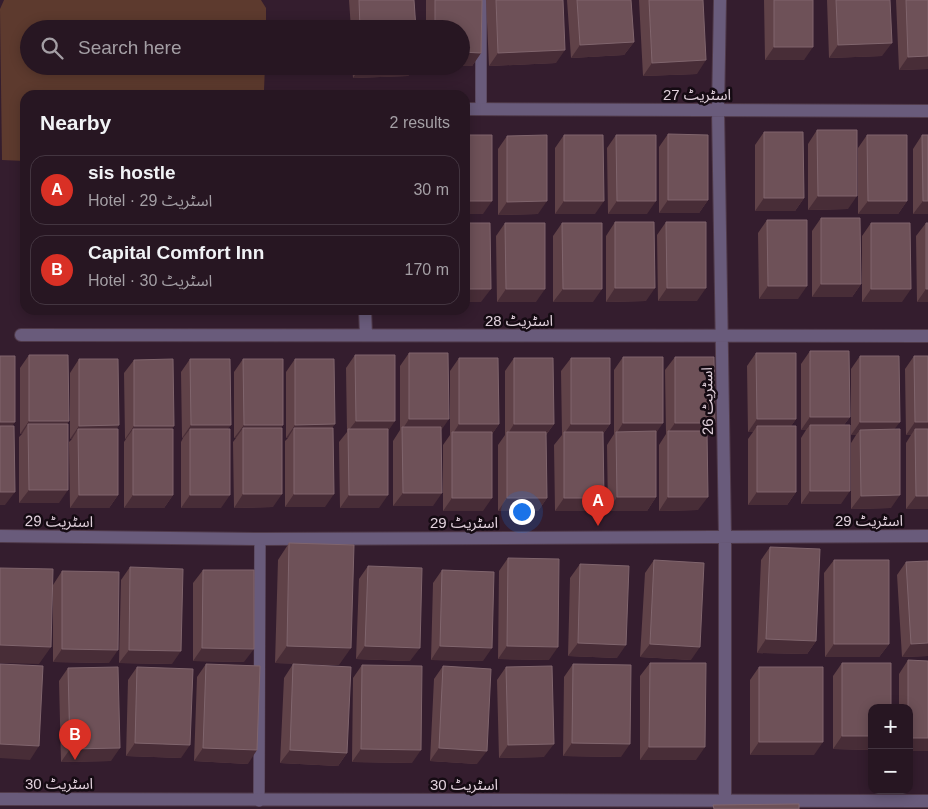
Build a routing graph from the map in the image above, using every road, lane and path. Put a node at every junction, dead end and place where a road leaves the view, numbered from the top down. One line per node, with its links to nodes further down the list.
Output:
1 (481, 0): 4 (lane)
2 (720, 0): 5 (street, اسٹریٹ 26)
3 (470, 109): 4 (street, اسٹریٹ 27)
4 (481, 109): 5 (street, اسٹریٹ 27)
5 (718, 110): 6 (street, اسٹریٹ 27); 10 (street, اسٹریٹ 26)
6 (928, 111)
7 (365, 315): 9 (street)
8 (21, 335): 9 (street, اسٹریٹ 28)
9 (366, 335): 10 (street, اسٹریٹ 28)
10 (722, 336): 11 (street, اسٹریٹ 28); 14 (street, اسٹریٹ 26)
11 (928, 336)
12 (0, 536): 15 (street, اسٹریٹ 29)
13 (928, 536): 14 (street, اسٹریٹ 29)
14 (725, 538): 15 (street, اسٹریٹ 29); 18 (street, اسٹریٹ 26)
15 (260, 539): 17 (lane)
16 (0, 800): 17 (street, اسٹریٹ 30)
17 (259, 801): 20 (street, اسٹریٹ 30)
18 (725, 801): 20 (street, اسٹریٹ 30); 21 (street, اسٹریٹ 30)
19 (928, 801): 21 (street, اسٹریٹ 30)
20 (470, 805)
21 (798, 805)

